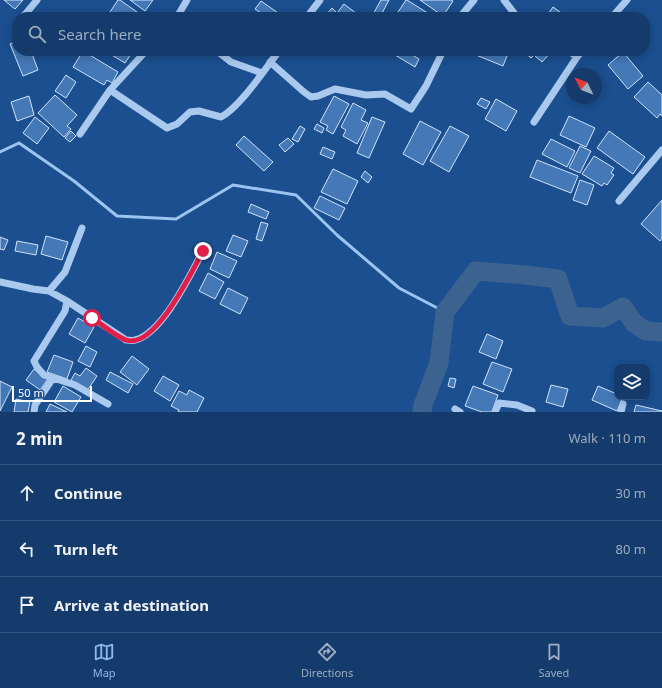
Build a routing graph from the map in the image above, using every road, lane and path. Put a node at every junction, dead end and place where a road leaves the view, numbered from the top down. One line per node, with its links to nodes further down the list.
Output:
1 (37, 0): 7 (street)
2 (187, 0): 8 (street)
3 (320, 0): 9 (street)
4 (474, 0): 10 (street)
5 (504, 0): 11 (street)
6 (627, 0): 12 (street)
7 (26, 12)
8 (180, 12)
9 (311, 12)
10 (464, 12)
11 (513, 12)
12 (616, 12)
13 (141, 56): 20 (street)
14 (223, 56): 19 (street)
15 (275, 56): 18 (street)
16 (440, 56): 18 (street)
17 (577, 57): 21 (street)
18 (270, 62): 19 (street)
19 (262, 73): 20 (street)
20 (110, 90): 22 (street)
21 (534, 122)
22 (80, 134)
23 (662, 150): 24 (street)
24 (619, 201)
25 (82, 228): 28 (street)
26 (203, 251): 29 (street)
27 (0, 282): 28 (street)
28 (49, 291): 29 (street)
29 (67, 301): 30 (street)
30 (53, 378): 31 (street); 34 (street)
31 (108, 404)
32 (623, 404): 36 (street)
33 (532, 411): 35 (street)
34 (34, 412)
35 (495, 412)
36 (621, 412)

